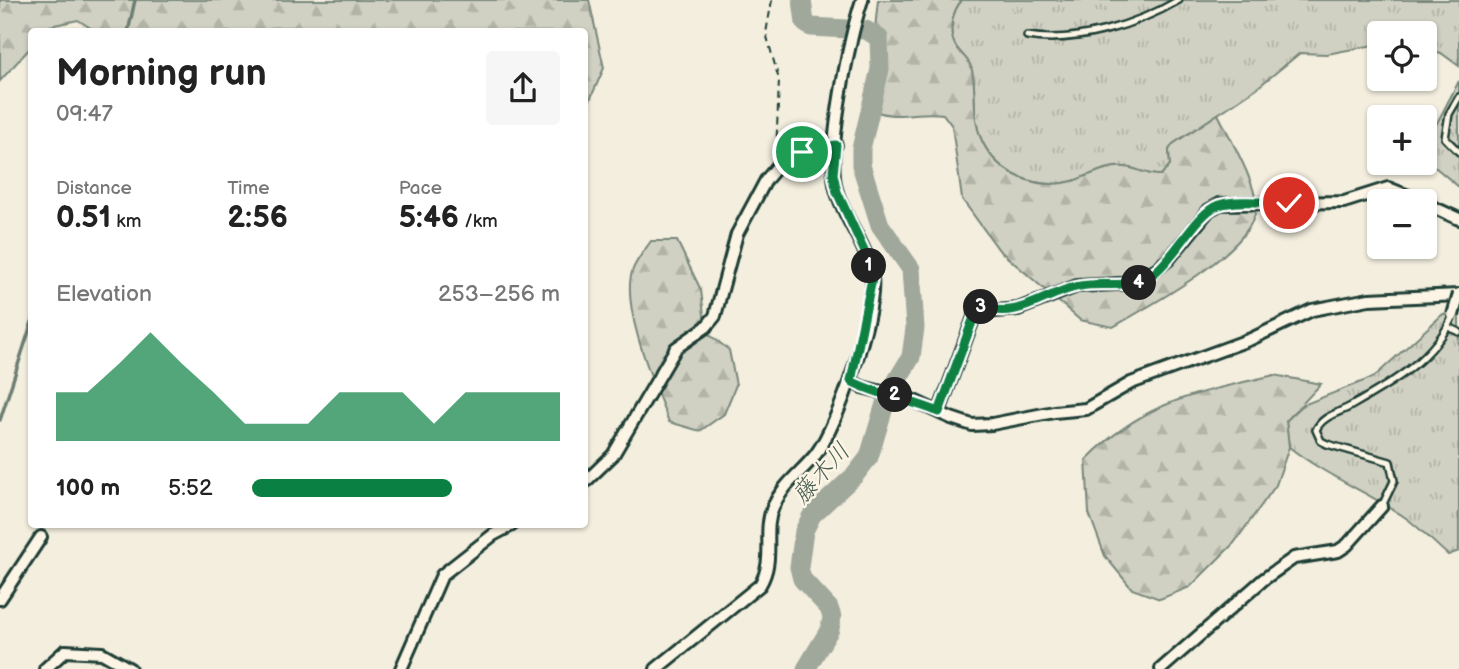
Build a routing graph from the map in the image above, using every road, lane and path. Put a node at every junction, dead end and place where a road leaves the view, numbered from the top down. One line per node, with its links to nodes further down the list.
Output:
1 (772, 0): 8 (path)
2 (862, 0): 6 (street)
3 (1179, 0): 4 (lane)
4 (1027, 36)
5 (1459, 97): 7 (lane)
6 (836, 145): 8 (street); 16 (street)
7 (1459, 152)
8 (780, 165): 18 (street)
9 (1367, 194): 17 (street)
10 (1437, 209): 11 (street)
11 (1459, 219)
12 (1459, 295): 13 (street, bridge); 17 (street)
13 (1453, 315): 14 (lane)
14 (1448, 327): 15 (lane); 19 (lane)
15 (1459, 332)
16 (851, 381): 17 (street); 26 (street)
17 (939, 412)
18 (588, 479)
19 (1382, 506): 27 (street)
20 (507, 528): 25 (street)
21 (41, 537): 22 (street)
22 (0, 599)
23 (45, 669): 24 (street)
24 (130, 669)
25 (401, 669)
26 (656, 669)
27 (1161, 669)

